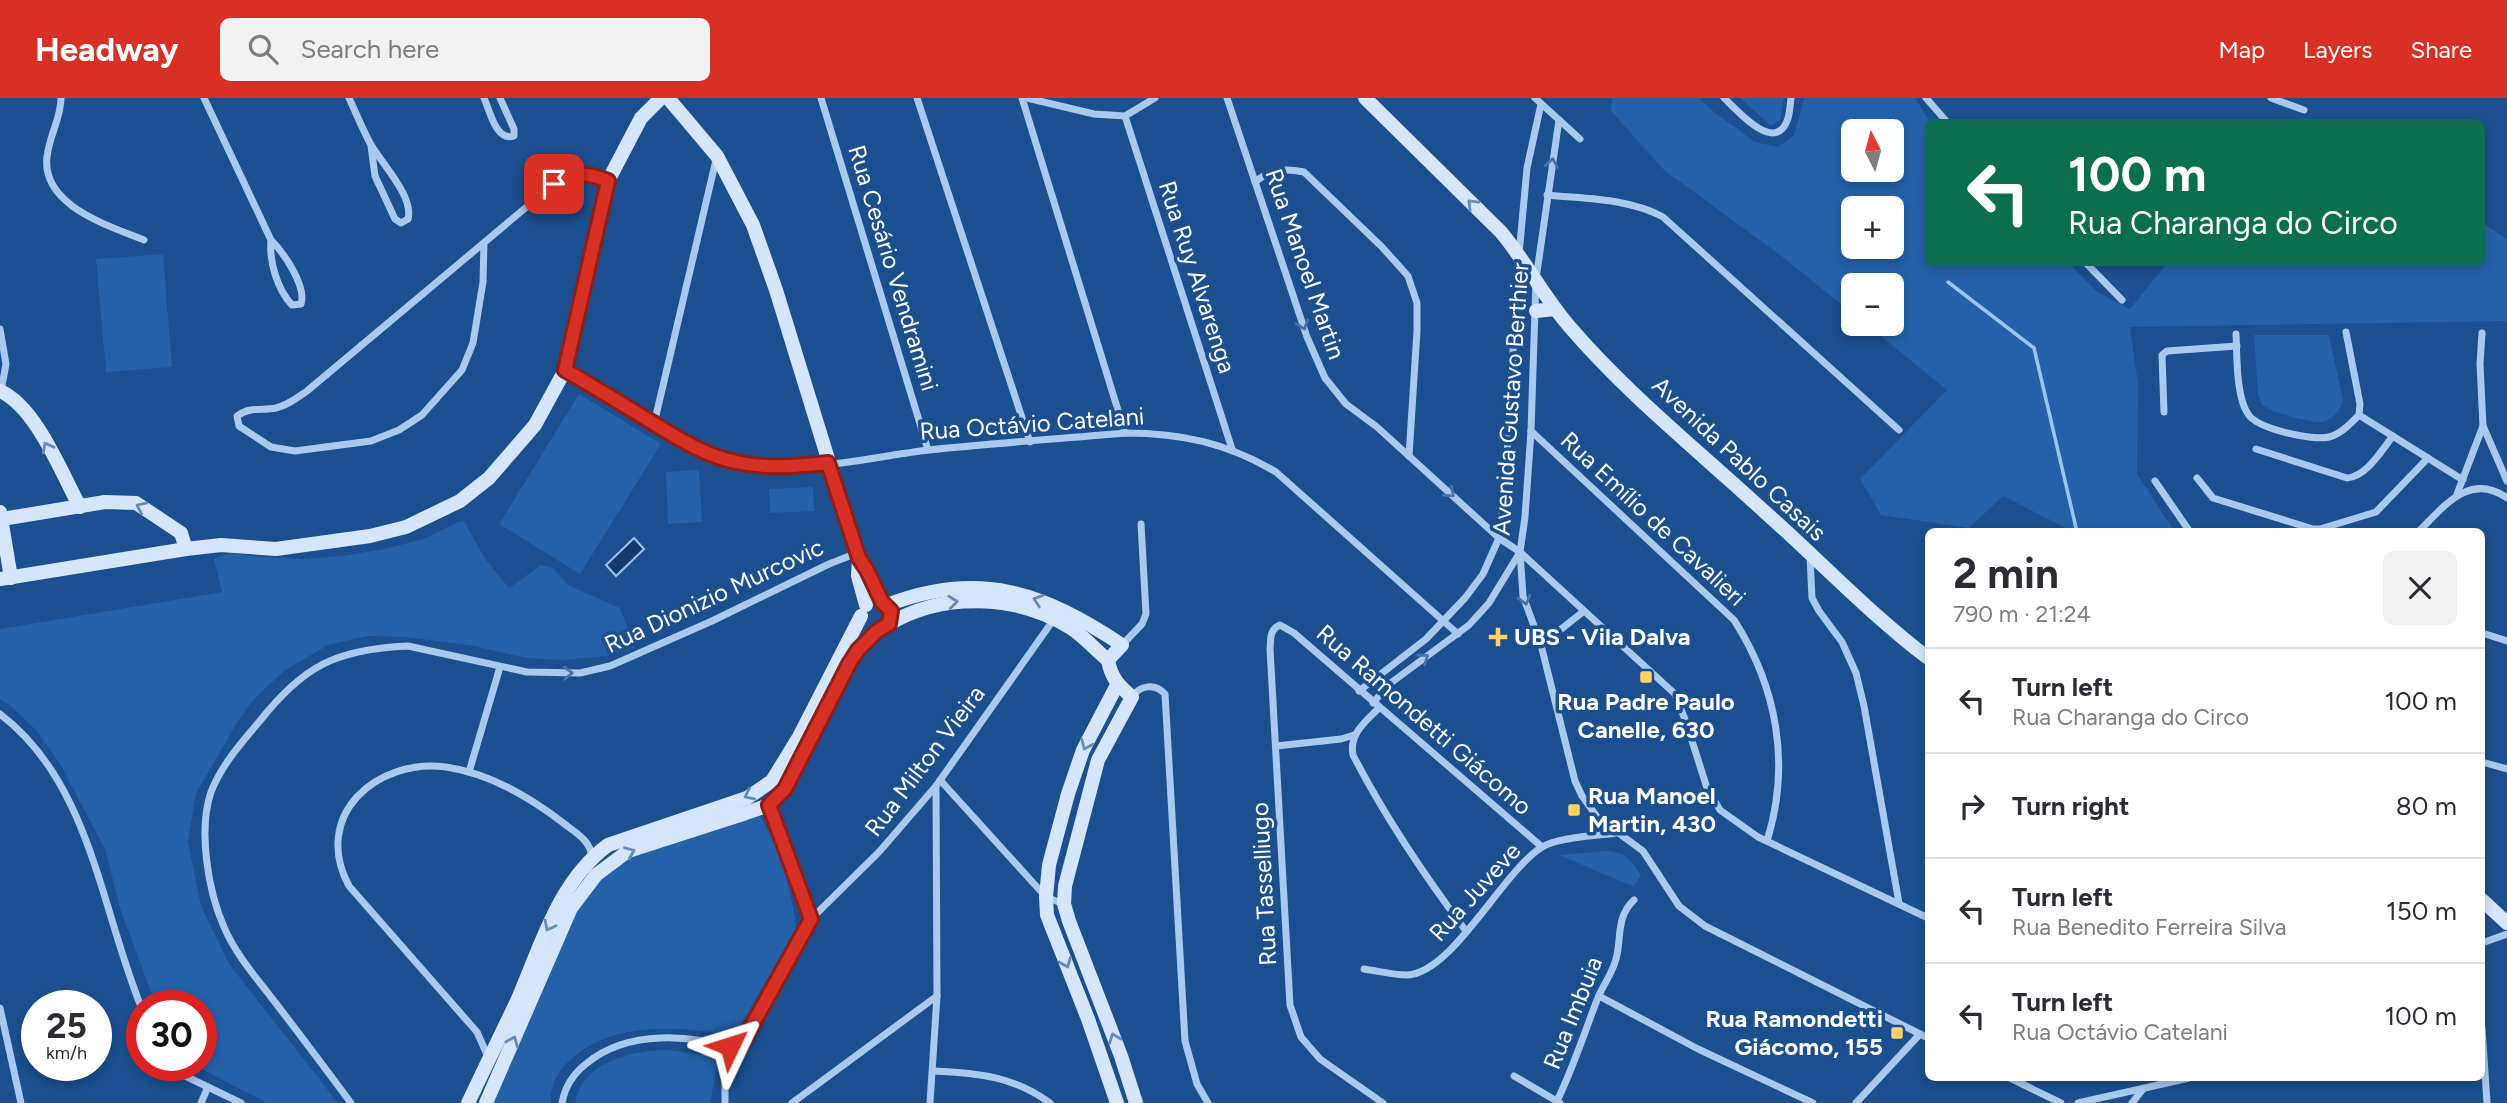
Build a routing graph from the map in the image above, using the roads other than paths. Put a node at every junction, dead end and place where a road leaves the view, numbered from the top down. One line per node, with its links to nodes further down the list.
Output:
1 (61, 98): 29 (street)
2 (204, 98): 30 (street)
3 (349, 98): 24 (street)
4 (484, 98): 5 (street)
5 (500, 98)
6 (661, 98): 26 (main road)
7 (668, 98): 25 (main road)
8 (821, 98): 58 (street, Rua Cesário Vendramini)
9 (917, 98): 55 (street)
10 (1025, 98): 20 (street); 53 (street)
11 (1155, 98): 20 (street)
12 (1227, 98): 27 (street, Rua Manoel Martin)
13 (1365, 98): 32 (main road, Avenida Pablo Casais, one-way to 13)
14 (1724, 98): 15 (street)
15 (1791, 98)
16 (1926, 98): 21 (street)
17 (2271, 98): 19 (street)
18 (1538, 101): 22 (street); 32 (street, Avenida Gustavo Berthier)
19 (2304, 110)
20 (1125, 116): 56 (street, Rua Ruy Alvarenga)
21 (1944, 119)
22 (1559, 120): 23 (street); 28 (street, Avenida Gustavo Berthier, one-way to 22)
23 (1580, 139)
24 (372, 146): 24 (street)
25 (717, 156): 49 (street); 61 (main road)
26 (608, 181): 31 (street); 45 (main road)
27 (1255, 182): 59 (street, Rua Manoel Martin, one-way to 59); 59 (street)
28 (1547, 195): 34 (street, Avenida Gustavo Berthier); 51 (street)
29 (144, 240)
30 (271, 240): 30 (street)
31 (484, 243): 31 (street)
32 (1519, 254): 34 (main road, Avenida Pablo Casais); 75 (street, Avenida Gustavo Berthier)
33 (2089, 266): 35 (street)
34 (1536, 279): 36 (main road, Avenida Pablo Casais); 37 (street, Avenida Gustavo Berthier)
35 (2122, 300)
36 (1555, 309): 37 (main road); 79 (main road, Avenida Pablo Casais)
37 (1536, 312): 52 (street, Avenida Gustavo Berthier)
38 (0, 329): 43 (street)
39 (2346, 332): 48 (street)
40 (2482, 333): 50 (street)
41 (2236, 334): 42 (street)
42 (2237, 346): 47 (street); 48 (street)
43 (5, 358): 44 (street); 46 (street)
44 (0, 367)
45 (565, 370): 49 (street, Rua Octávio Catelani); 76 (main road)
46 (0, 392): 68 (main road, one-way to 46)
47 (2164, 412)
48 (2360, 415): 54 (street)
49 (654, 424): 61 (street, Rua Octávio Catelani)
50 (2483, 426): 63 (street); 65 (street)
51 (1899, 430)
52 (1531, 431): 77 (street, Avenida Gustavo Berthier); 111 (street, Rua Emílio de Cavalieri)
53 (1125, 433): 55 (street, Rua Octávio Catelani); 56 (street, Rua Octávio Catelani)
54 (2393, 436): 57 (street); 60 (street)
55 (1030, 442): 58 (street, Rua Octávio Catelani)
56 (1232, 449): 85 (street, Rua Octávio Catelani)
57 (2256, 449)
58 (928, 450): 61 (street, Rua Octávio Catelani)
59 (1409, 456): 75 (street, Rua Manoel Martin, one-way to 75)
60 (2428, 458): 63 (street); 73 (street)
61 (828, 463): 78 (main road)
62 (2197, 478): 72 (street)
63 (2463, 480): 66 (street)
64 (2155, 481): 71 (street)
65 (2507, 481)
66 (2457, 495): 67 (street); 74 (street)
67 (2507, 498)
68 (80, 507): 69 (main road); 76 (main road, one-way to 68)
69 (1, 516): 80 (main road)
70 (1141, 524): 93 (street)
71 (2187, 528)
72 (2310, 528)
73 (2323, 528)
74 (2422, 528)
75 (1499, 538): 77 (street, Rua Manoel Martin); 85 (street, Avenida Gustavo Berthier)
76 (186, 549): 80 (main road)
77 (1520, 552): 83 (street, Rua Manoel Martin); 89 (street, Avenida Gustavo Berthier); 94 (street, one-way to 94)
78 (858, 555): 81 (main road); 82 (main road); 97 (street, Rua Dionizio Murcovic, one-way to 78)
79 (1810, 556): 95 (main road, Avenida Pablo Casais); 116 (street)
80 (5, 578)
81 (885, 603): 82 (main road); 87 (main road); 88 (main road, one-way to 81)
82 (864, 610): 87 (main road); 113 (main road, one-way to 113)
83 (1584, 611): 94 (street); 111 (street, Rua Manoel Martin)
84 (1054, 619): 87 (main road, one-way to 84); 92 (main road); 108 (street, Rua Milton Vieira)
85 (1445, 620): 89 (street, Rua Octávio Catelani); 99 (street, Avenida Gustavo Berthier)
86 (1280, 625): 99 (street, Rua Ramondetti Giácomo); 104 (street, Rua Tasselliugo)
87 (883, 627): 109 (main road)
88 (1099, 629): 92 (main road); 93 (main road)
89 (1458, 634): 101 (street, Avenida Gustavo Berthier, one-way to 89)
90 (2485, 634): 91 (street)
91 (2507, 641)
92 (1088, 642): 96 (main road)
93 (1122, 645): 96 (main road)
94 (1541, 645): 110 (street)
95 (1925, 654)
96 (1108, 660): 98 (main road)
97 (500, 667): 107 (street); 146 (street, Rua Dionizio Murcovic)
98 (1117, 685): 100 (main road); 114 (main road, one-way to 114)
99 (1359, 691): 101 (street, Rua Ramondetti Giácomo)
100 (1132, 697): 118 (main road); 156 (street)
101 (1376, 705): 103 (street, Avenida Gustavo Berthier); 112 (street, Rua Ramondetti Giácomo)
102 (0, 714): 126 (street)
103 (1354, 735): 104 (street); 122 (street)
104 (1276, 746): 157 (street, Rua Tasselliugo)
105 (2485, 763): 106 (street)
106 (2507, 769)
107 (468, 772): 113 (street); 133 (street)
108 (938, 783): 114 (street); 120 (street, Rua Milton Vieira); 127 (street)
109 (769, 805): 120 (street); 148 (main road, one-way to 109)
110 (1616, 833): 112 (street, Rua Juveve); 130 (street)
111 (1767, 841): 116 (street, Rua Manoel Martin)
112 (1542, 847): 122 (street, Rua Juveve)
113 (592, 857): 133 (main road, one-way to 133)
114 (1046, 897): 118 (street); 154 (main road, one-way to 154)
115 (1634, 900): 128 (street, Rua Imbuia)
116 (1899, 903): 119 (street, Rua Manoel Martin)
117 (2485, 903): 121 (main road)
118 (1064, 904): 155 (main road, one-way to 118)
119 (1925, 916)
120 (811, 919): 132 (street, Rua Milton Vieira)
121 (2507, 923)
122 (1466, 931): 125 (street, Rua Juveve)
123 (2507, 934): 124 (street)
124 (2485, 942)
125 (1364, 969)
126 (135, 990)
127 (937, 996): 134 (street); 151 (street)
128 (1599, 996): 142 (street, Rua Imbuia); 158 (street)
129 (0, 1008): 143 (street)
130 (1920, 1034): 131 (street); 159 (street)
131 (1925, 1036)
132 (739, 1049): 149 (street); 150 (street, Rua Milton Vieira)
133 (489, 1059): 147 (main road)
134 (933, 1071): 152 (street); 153 (street)
135 (2485, 1073): 163 (street)
136 (1514, 1076): 142 (street)
137 (196, 1081): 140 (street)
138 (2016, 1081): 160 (street)
139 (2175, 1081): 141 (street)
140 (208, 1087): 144 (street); 145 (street)
141 (2143, 1088): 161 (street); 162 (street)
142 (1559, 1102)
143 (20, 1103)
144 (201, 1103)
145 (241, 1103)
146 (351, 1103)
147 (468, 1103)
148 (485, 1103)
149 (562, 1103)
150 (725, 1103)
151 (792, 1103)
152 (930, 1103)
153 (1049, 1103)
154 (1117, 1103)
155 (1136, 1103)
156 (1208, 1103)
157 (1383, 1103)
158 (1813, 1103)
159 (1856, 1103)
160 (2061, 1103)
161 (2078, 1103)
162 (2132, 1103)
163 (2487, 1103)

